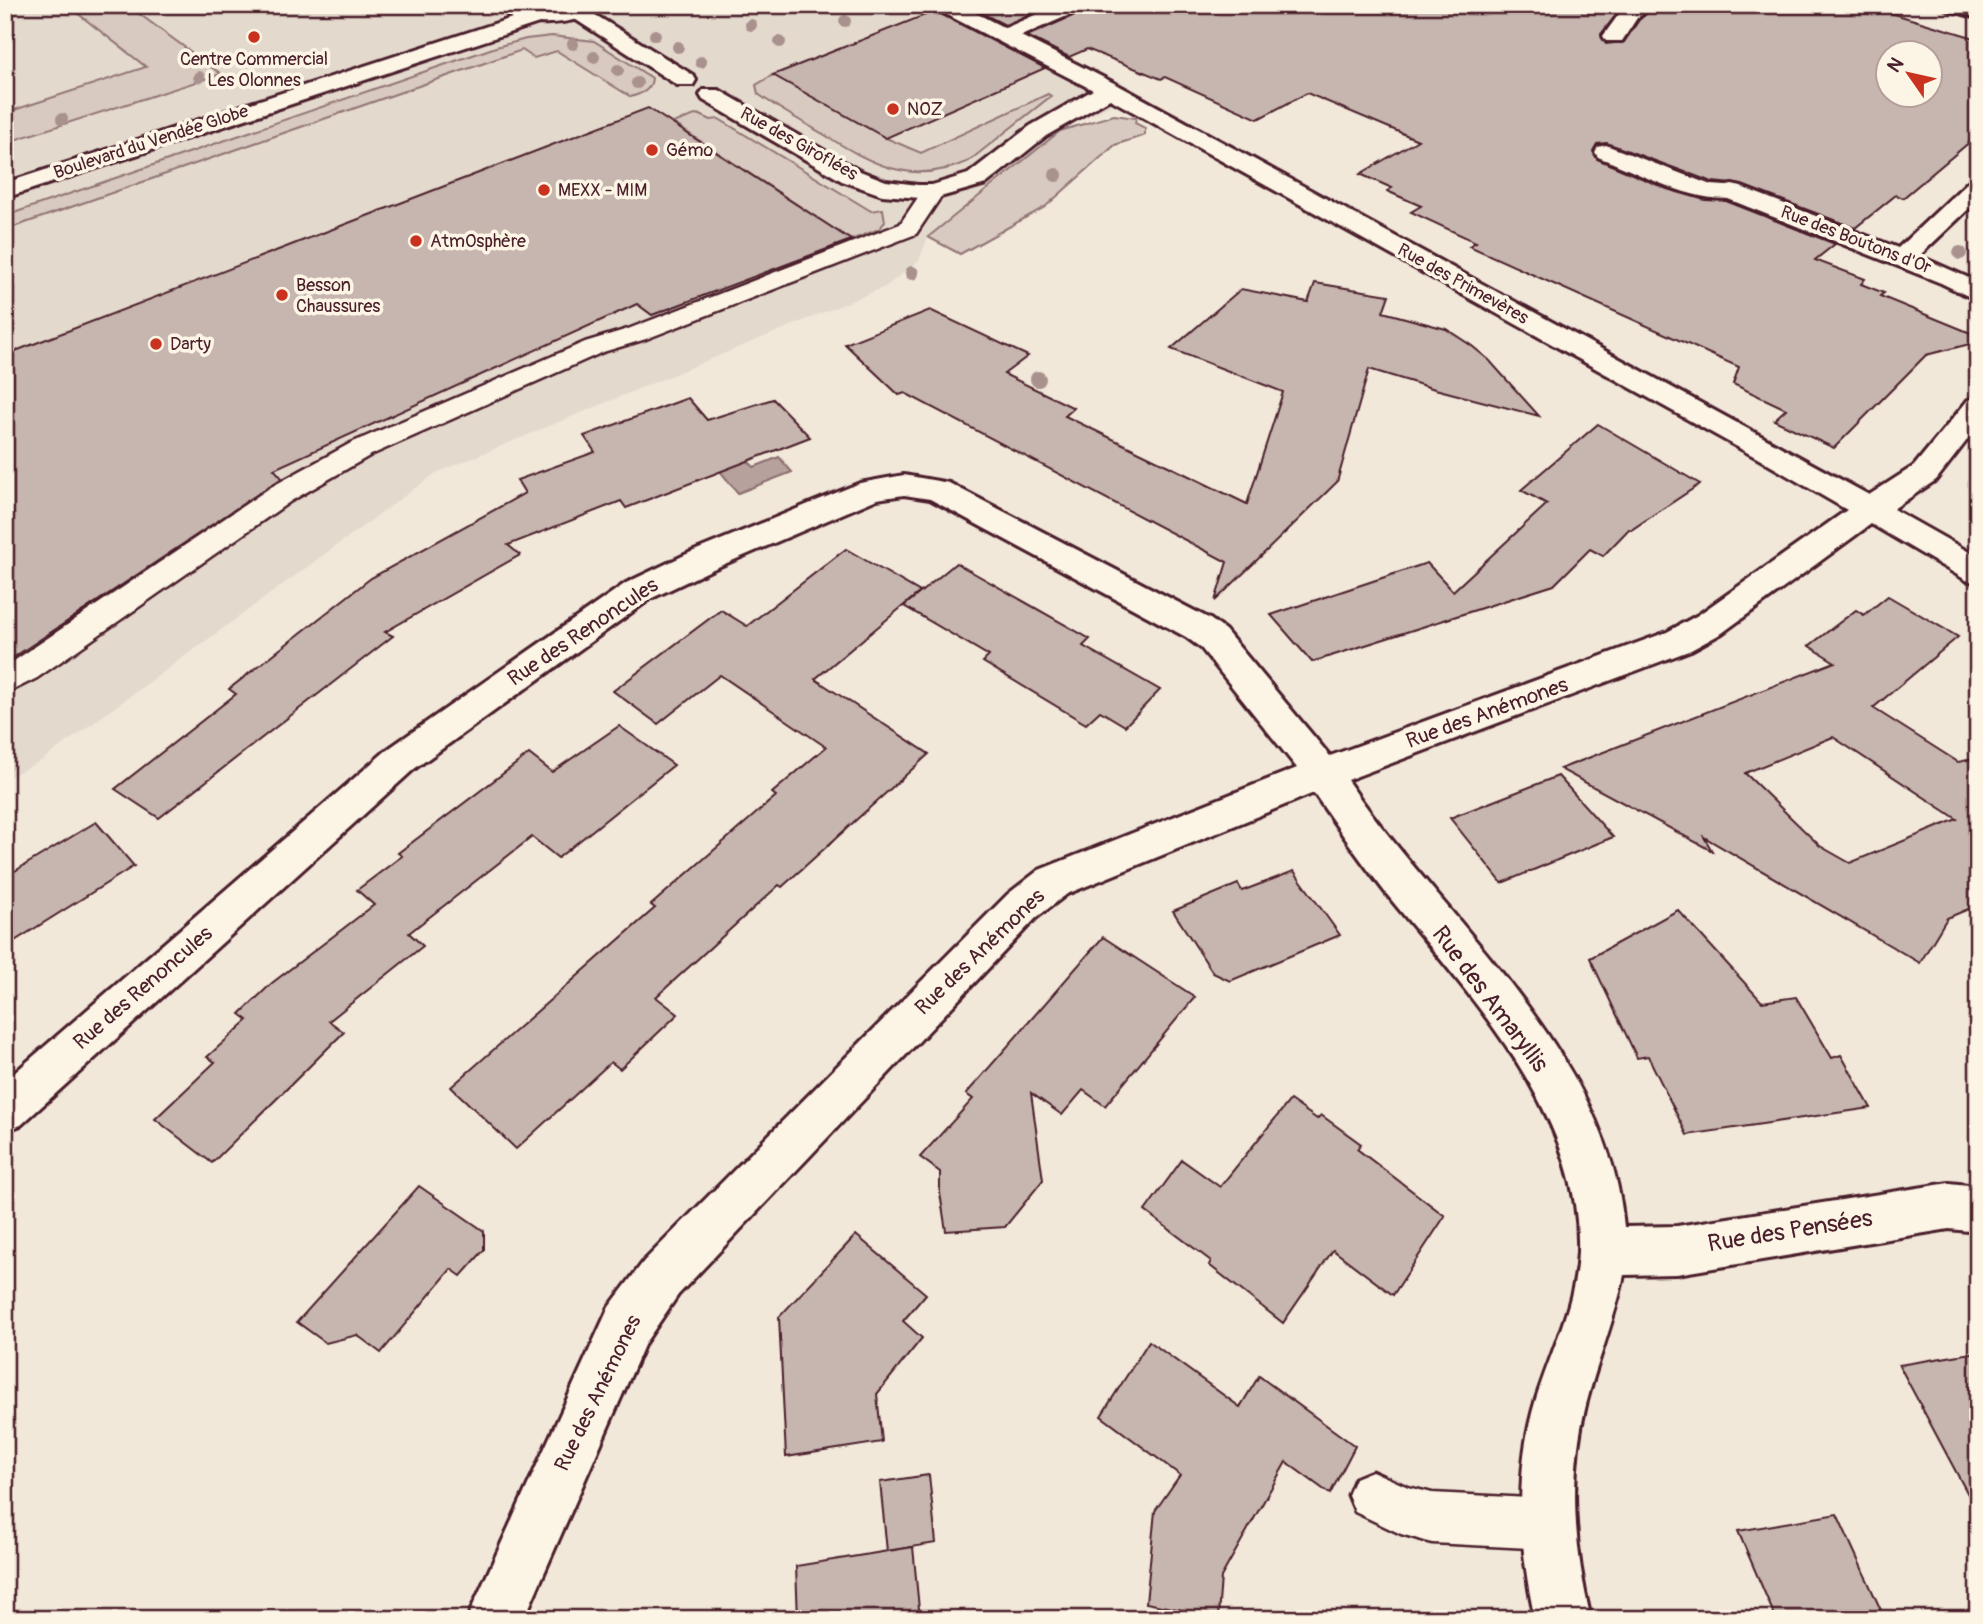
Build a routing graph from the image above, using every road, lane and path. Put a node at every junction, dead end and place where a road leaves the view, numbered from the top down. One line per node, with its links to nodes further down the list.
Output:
1 (507, 5): 8 (street)
2 (943, 5): 9 (street, Rue des Primevères)
3 (1076, 5): 9 (street)
4 (1643, 5): 10 (street)
5 (1953, 5): 7 (street)
6 (583, 8): 8 (street, Boulevard du Vendée Globe); 15 (street, Rue des Giroflées)
7 (1978, 12)
8 (536, 17): 14 (street, Boulevard du Vendée Globe)
9 (1004, 36): 11 (street, Rue des Primevères)
10 (1614, 36)
11 (1110, 90): 15 (street, Rue des Giroflées); 20 (street, Rue des Primevères)
12 (1606, 152): 16 (lane)
13 (1978, 186): 17 (street)
14 (5, 191)
15 (933, 192): 22 (lane)
16 (1732, 192): 17 (street, Rue des Boutons d'Or)
17 (1902, 258): 18 (street, Rue des Boutons d'Or)
18 (1977, 291)
19 (1978, 406): 20 (street)
20 (1871, 511): 21 (street, Rue des Primevères); 23 (street, Rue des Anémones)
21 (1978, 572)
22 (5, 681)
23 (1322, 774): 24 (street, Rue des Renoncules); 26 (street, Rue des Amaryllis); 29 (street, Rue des Anémones)
24 (5, 1110)
25 (1978, 1209): 26 (street, Rue des Pensées)
26 (1602, 1250): 28 (street, Rue des Amaryllis)
27 (1372, 1495): 28 (lane)
28 (1548, 1524): 30 (street, Rue des Amaryllis)
29 (495, 1619)
30 (1563, 1619)

